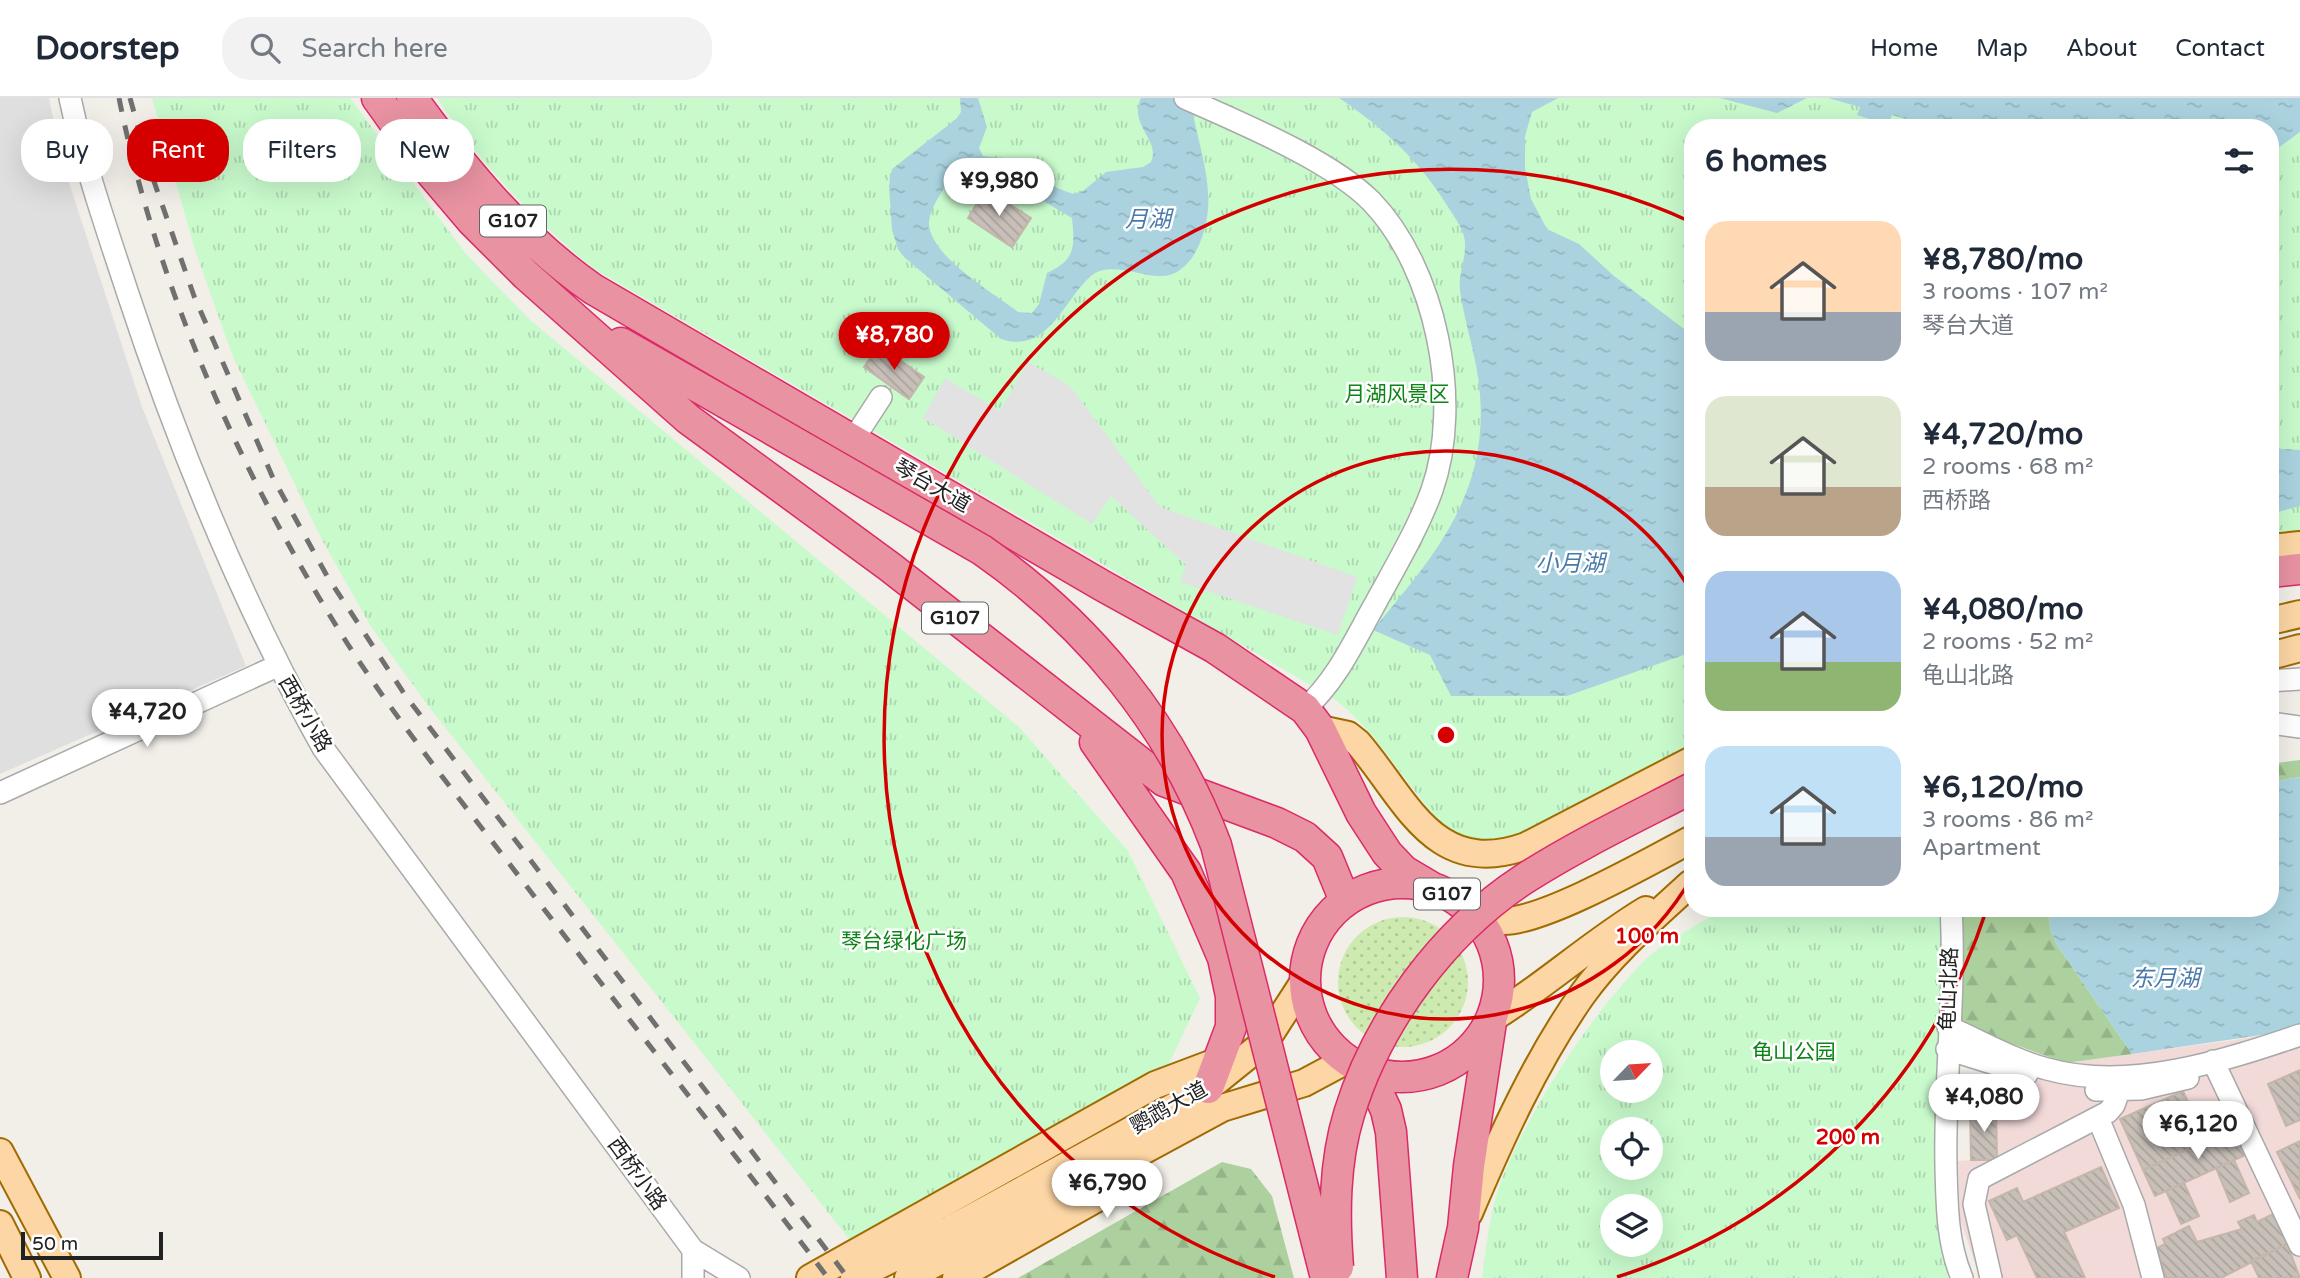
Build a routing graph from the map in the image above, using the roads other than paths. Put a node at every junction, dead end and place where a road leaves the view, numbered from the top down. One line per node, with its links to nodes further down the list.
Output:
1 (70, 98): 16 (street, 西桥小路)
2 (377, 98): 5 (highway, G107)
3 (412, 98): 7 (highway, 琴台大道 / G107)
4 (1185, 98): 20 (street)
5 (564, 309): 19 (highway, G107); 56 (highway, bridge)
6 (881, 397): 7 (street)
7 (853, 440): 20 (highway, 琴台大道 / G107)
8 (2300, 545): 9 (main road)
9 (2279, 547)
10 (2300, 569): 11 (highway)
11 (2279, 571)
12 (2300, 614): 13 (main road)
13 (2279, 619)
14 (2300, 648): 15 (main road)
15 (2279, 654)
16 (277, 666): 25 (street); 47 (street, 西桥小路)
17 (2300, 679): 18 (street)
18 (2279, 680)
19 (1073, 710): 30 (highway, G107); 40 (highway)
20 (1312, 719): 23 (main road); 27 (highway, 琴台大道 / G107)
21 (2279, 724): 22 (street)
22 (2300, 727)
23 (1684, 764)
24 (1684, 792): 57 (highway, bridge)
25 (0, 793)
26 (1684, 843): 31 (main road)
27 (1431, 887): 30 (highway, G107); 31 (highway, G107)
28 (1684, 887): 34 (main road)
29 (1684, 890): 45 (main road)
30 (1342, 903): 33 (highway, G107)
31 (1472, 912): 34 (highway, G107)
32 (1951, 917): 35 (street, 龟山北路)
33 (1305, 980): 39 (highway, G107); 40 (main road, 鹦鹉大道)
34 (1491, 1019): 39 (highway, G107); 45 (highway, G107)
35 (1948, 1027): 37 (street, 龟山北路); 38 (street)
36 (2300, 1035): 38 (street)
37 (1947, 1049): 41 (street); 60 (street, 龟山北路)
38 (2215, 1064): 41 (street); 46 (street)
39 (1357, 1065): 40 (main road, 鹦鹉大道); 58 (highway, G107)
40 (1215, 1086): 52 (main road); 53 (main road, 鹦鹉大道); 54 (main road, 鹦鹉大道); 55 (main road)
41 (2119, 1091): 42 (street)
42 (2098, 1118): 61 (street); 62 (street)
43 (0, 1152): 49 (main road)
44 (0, 1224): 48 (main road)
45 (1463, 1228): 59 (highway, G107)
46 (2300, 1245)
47 (693, 1250): 50 (street); 51 (street)
48 (27, 1278)
49 (67, 1278)
50 (693, 1278)
51 (739, 1278)
52 (810, 1278)
53 (854, 1278)
54 (908, 1278)
55 (956, 1278)
56 (1326, 1278)
57 (1339, 1278)
58 (1402, 1278)
59 (1452, 1278)
60 (1962, 1278)
61 (1991, 1278)
62 (2154, 1278)

